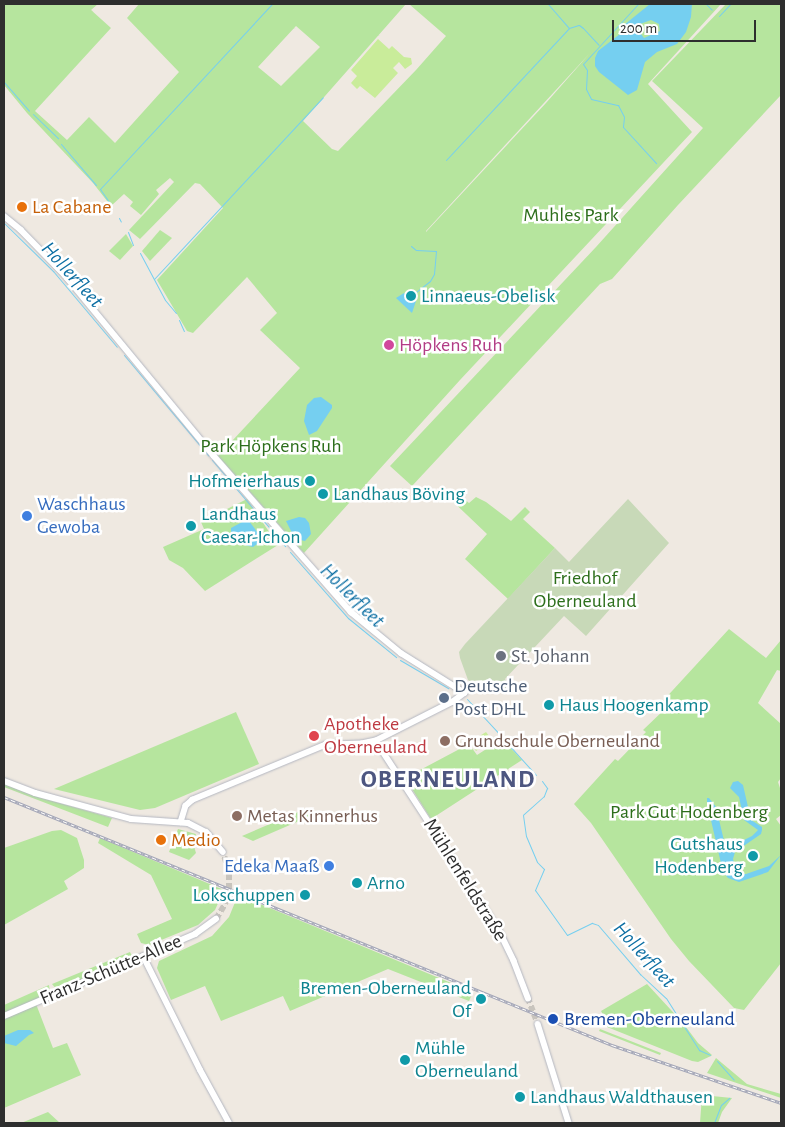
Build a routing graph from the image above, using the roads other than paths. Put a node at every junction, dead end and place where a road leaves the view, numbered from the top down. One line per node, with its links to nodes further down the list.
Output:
1 (4, 216): 2 (street)
2 (376, 742): 4 (street); 8 (street, Mühlenfeldstraße)
3 (4, 781): 4 (main road)
4 (181, 822): 5 (main road)
5 (223, 852)
6 (216, 919): 7 (main road, Franz-Schütte-Allee)
7 (143, 956): 9 (main road, Franz-Schütte-Allee); 11 (main road)
8 (528, 998)
9 (4, 1016)
10 (538, 1024): 12 (street)
11 (229, 1123)
12 (570, 1123)

